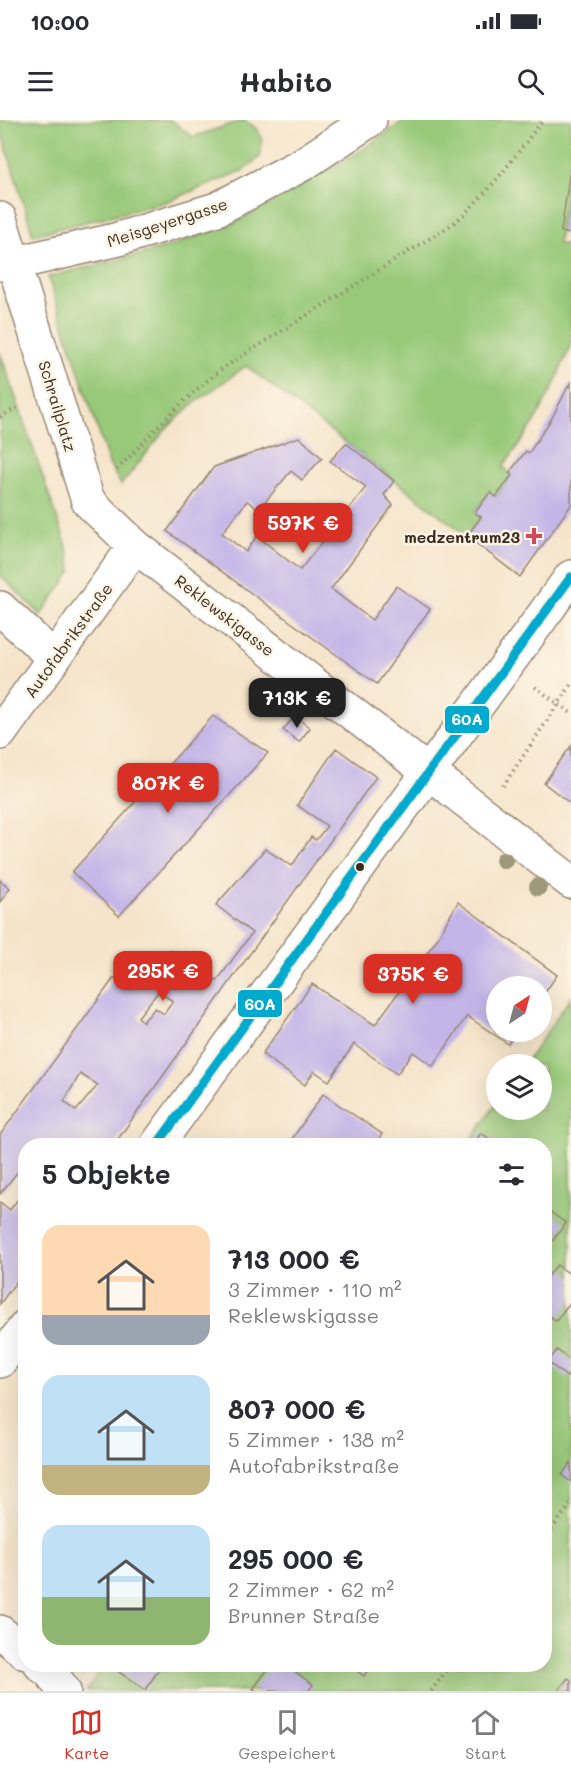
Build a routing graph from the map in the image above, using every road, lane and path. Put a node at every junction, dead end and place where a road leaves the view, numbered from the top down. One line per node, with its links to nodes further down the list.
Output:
1 (370, 120): 4 (street, Meisgeyergasse)
2 (543, 120): 5 (path)
3 (0, 219): 4 (street)
4 (7, 263): 5 (street, Schrailplatz)
5 (88, 501): 6 (street, Schrailplatz)
6 (135, 546): 9 (street, Autofabrikstraße); 15 (street, Reklewskigasse)
7 (571, 578): 15 (street)
8 (0, 608): 9 (street)
9 (54, 658): 14 (street, Autofabrikstraße)
10 (532, 684): 12 (path)
11 (571, 685): 12 (path)
12 (558, 704): 13 (path); 16 (path)
13 (571, 713)
14 (0, 734)
15 (429, 772): 17 (street, Reklewskigasse); 18 (street)
16 (501, 789)
17 (571, 882)
18 (162, 1138)
19 (18, 1337): 20 (street)
20 (0, 1361)
21 (571, 1504): 22 (path)
22 (552, 1529)
23 (0, 1632): 24 (street)
24 (18, 1647)
25 (50, 1672): 27 (street)
26 (446, 1672): 28 (path)
27 (64, 1691)
28 (431, 1691)

